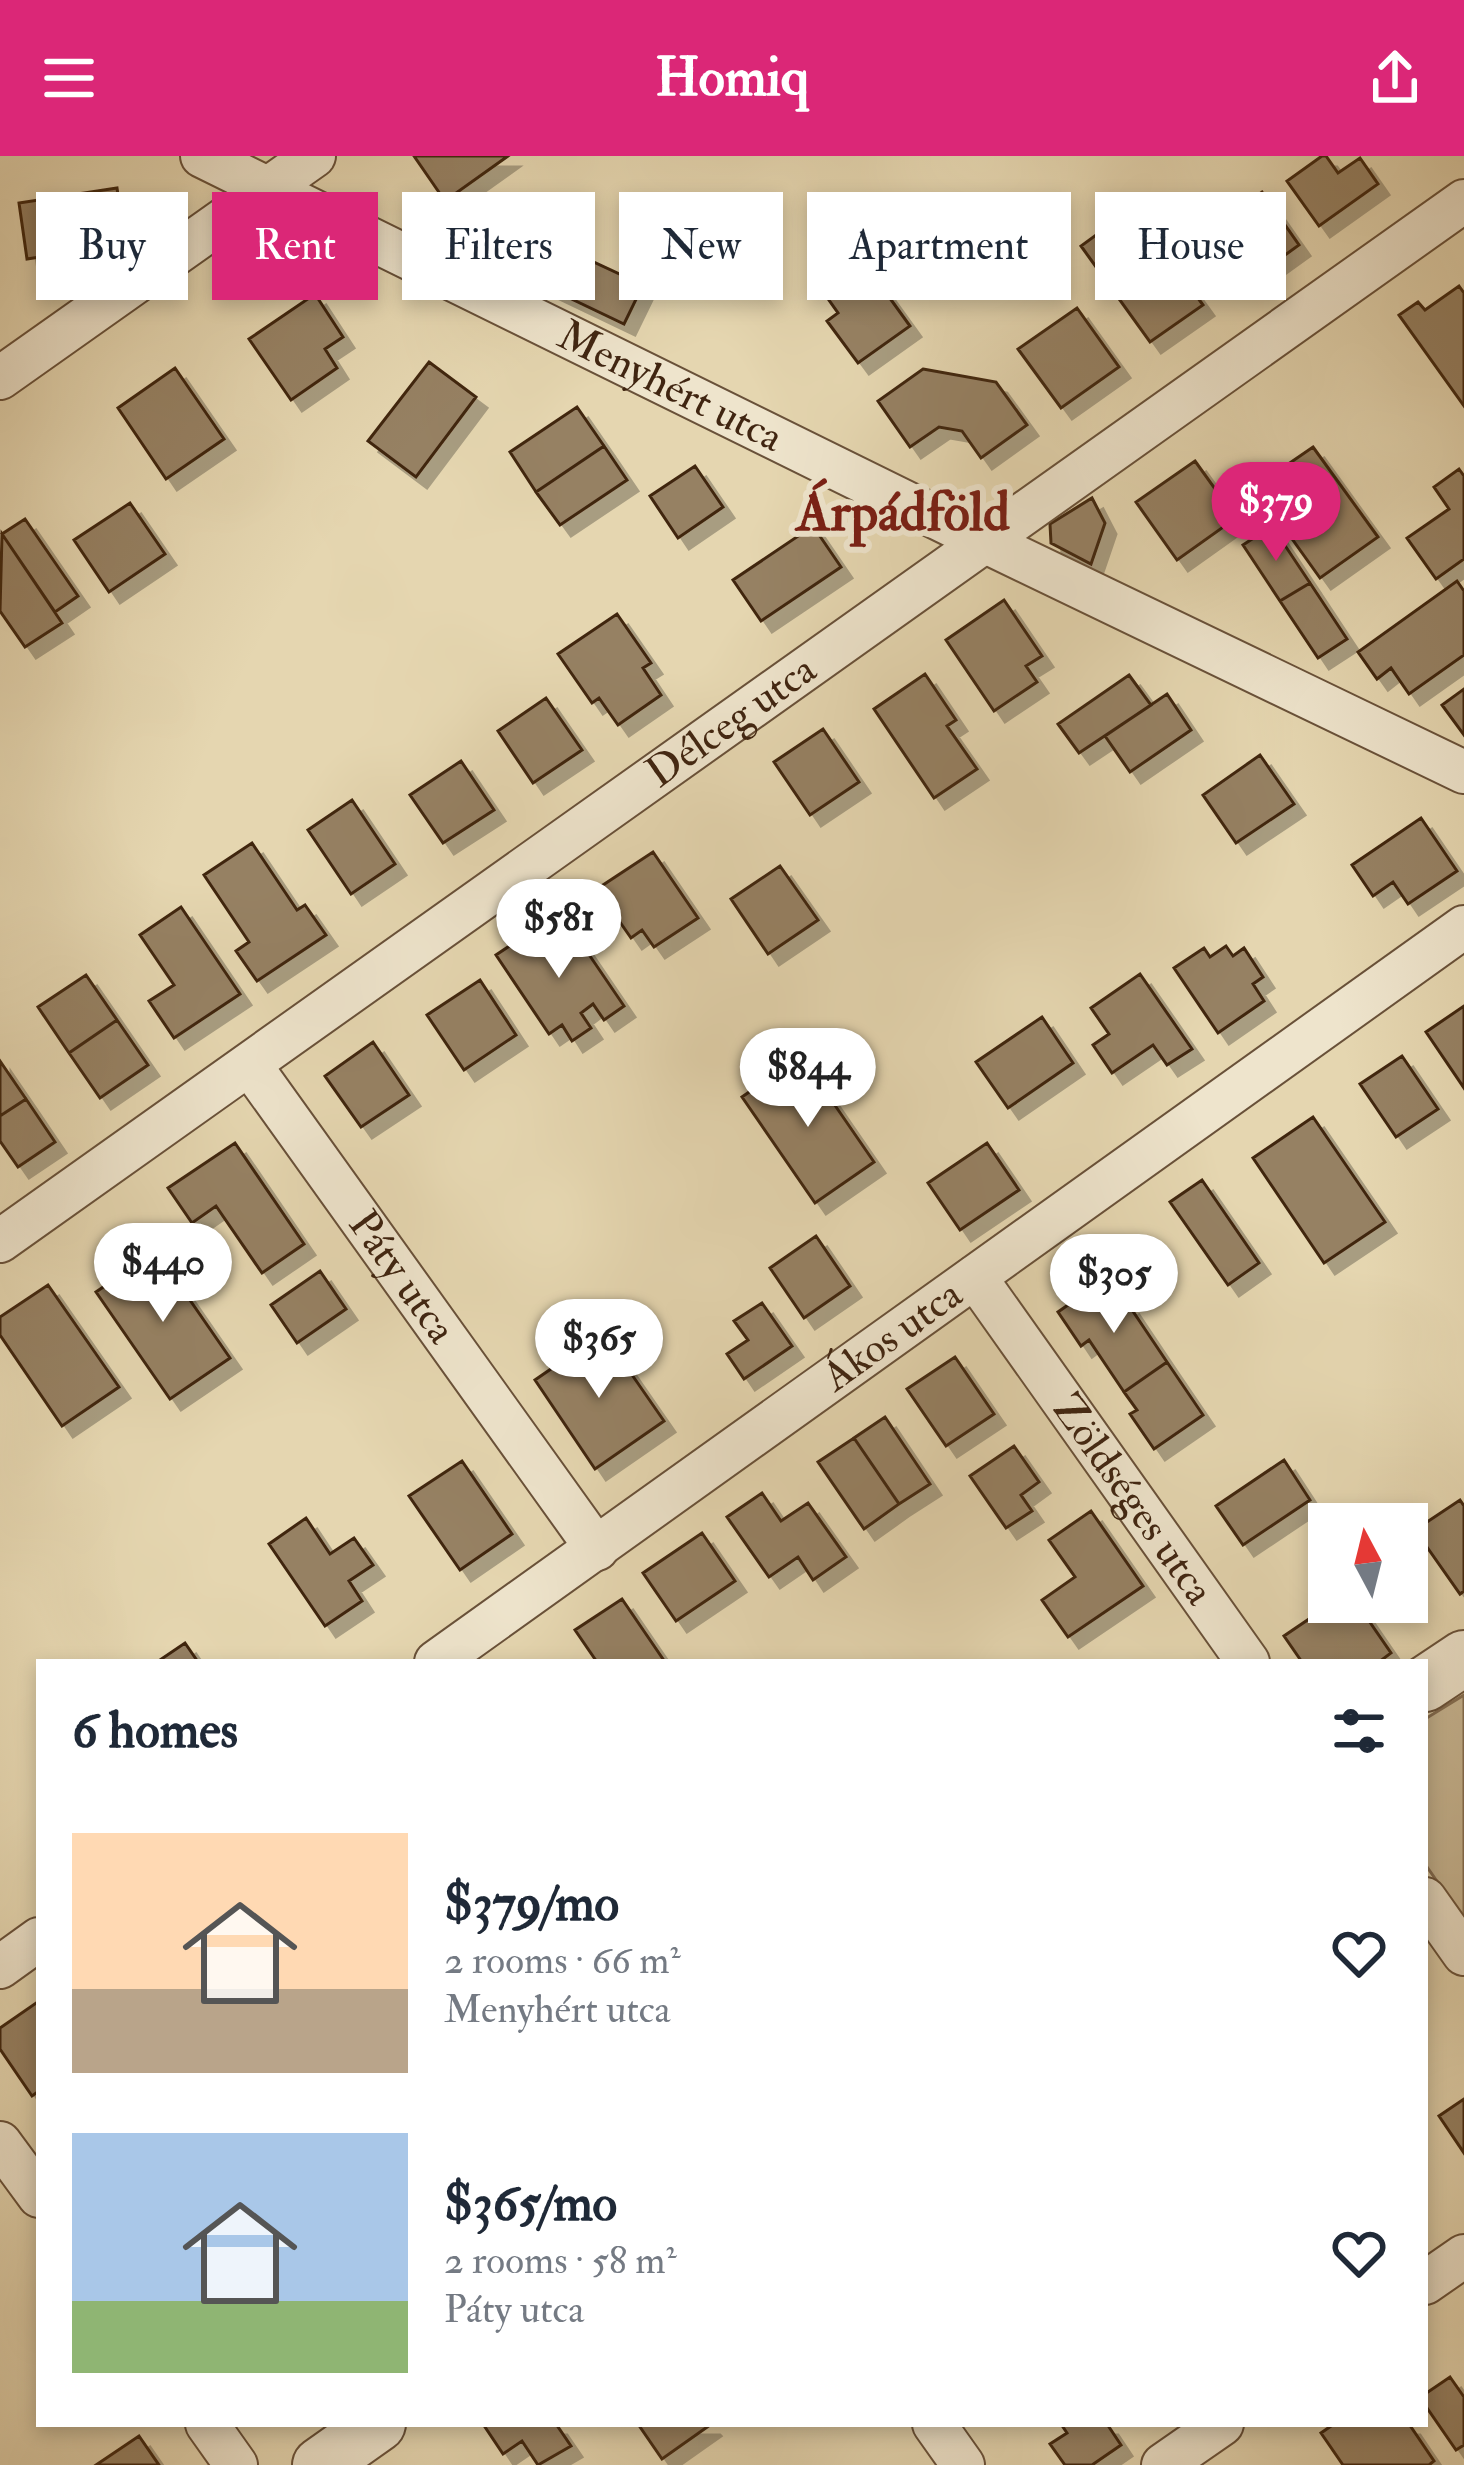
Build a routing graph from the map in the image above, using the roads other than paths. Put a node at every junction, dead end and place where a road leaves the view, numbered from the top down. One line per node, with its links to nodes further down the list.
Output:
1 (202, 156): 3 (street, Menyhért utca)
2 (314, 156): 3 (street)
3 (268, 189): 5 (street); 6 (street, Menyhért utca)
4 (1464, 201): 6 (street, Délceg utca)
5 (0, 378)
6 (986, 542): 7 (street, Menyhért utca); 9 (street, Délceg utca)
7 (1464, 772)
8 (1464, 927): 11 (street, Ákos utca)
9 (250, 1065): 10 (street, Délceg utca); 12 (street, Páty utca)
10 (0, 1241)
11 (975, 1277): 12 (street, Ákos utca); 15 (street, Zöldséges utca)
12 (597, 1549): 14 (street, Ákos utca)
13 (1464, 1658): 16 (street)
14 (440, 1659)
15 (1246, 1659)
16 (1428, 1682)
17 (1428, 1903): 19 (street)
18 (36, 1942): 20 (street)
19 (1464, 1954)
20 (0, 1967)
21 (0, 2143): 22 (street)
22 (36, 2192)
23 (1464, 2256): 24 (street)
24 (1428, 2281)
25 (209, 2427): 29 (street)
26 (374, 2427): 30 (street)
27 (936, 2427): 31 (street)
28 (1218, 2427): 32 (street)
29 (236, 2465)
30 (320, 2465)
31 (963, 2465)
32 (1162, 2465)

